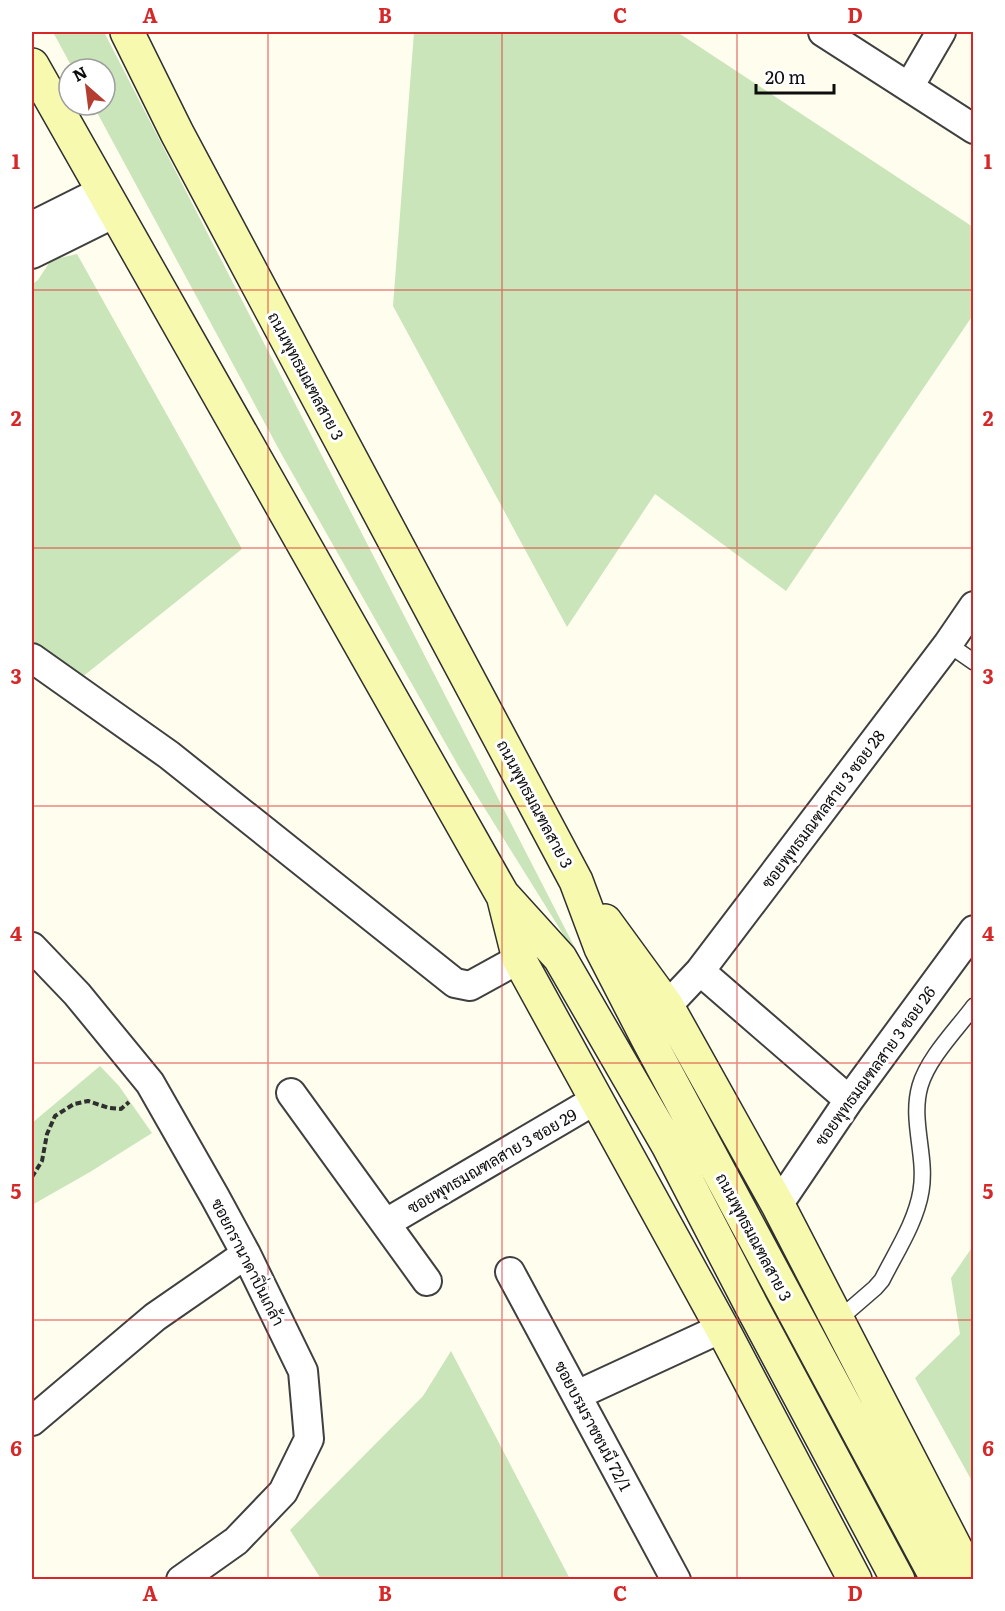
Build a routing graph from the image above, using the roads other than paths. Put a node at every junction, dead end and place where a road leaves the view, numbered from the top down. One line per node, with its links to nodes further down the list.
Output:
1 (127, 32): 13 (main road, ถนนพุทธมณฑลสาย 3)
2 (823, 32): 5 (street)
3 (941, 32): 5 (street)
4 (32, 64): 7 (main road, ถนนพุทธมณฑลสาย 3)
5 (909, 87): 6 (street)
6 (974, 129)
7 (109, 202): 8 (street); 14 (main road, ถนนพุทธมณฑลสาย 3)
8 (32, 247)
9 (974, 606): 10 (street, ซอยพุทธมณฑลสาย 3 ซอย 28)
10 (948, 644): 12 (lane); 18 (street, ซอยพุทธมณฑลสาย 3 ซอย 28)
11 (32, 658): 17 (street)
12 (974, 662)
13 (576, 881): 19 (main road); 37 (main road, ถนนพุทธมณฑลสาย 3)
14 (502, 894): 17 (main road); 36 (main road, ถนนพุทธมณฑลสาย 3)
15 (974, 930): 23 (street, ซอยพุทธมณฑลสาย 3 ซอย 26)
16 (32, 947): 26 (street, ซอยกรานาดาปิ่นเกล้า)
17 (519, 959): 22 (main road)
18 (700, 971): 19 (street, ซอยพุทธมณฑลสาย 3 ซอย 28); 23 (street)
19 (667, 1006): 24 (main road)
20 (974, 1006): 29 (lane)
21 (291, 1093): 25 (street)
22 (597, 1099): 25 (street, ซอยพุทธมณฑลสาย 3 ซอย 29); 30 (main road)
23 (849, 1100): 24 (street, ซอยพุทธมณฑลสาย 3 ซอย 26)
24 (778, 1205): 29 (main road)
25 (386, 1223): 28 (street)
26 (246, 1254): 32 (street); 33 (street, ซอยกรานาดาปิ่นเกล้า)
27 (510, 1272): 31 (street, ซอยบรมราชชนนี 72/1)
28 (427, 1281)
29 (838, 1320): 38 (main road)
30 (722, 1328): 31 (street); 35 (main road)
31 (577, 1395): 34 (street, ซอยบรมราชชนนี 72/1)
32 (32, 1421)
33 (181, 1580)
34 (676, 1580)
35 (855, 1580)
36 (898, 1580)
37 (938, 1580)
38 (972, 1580)

